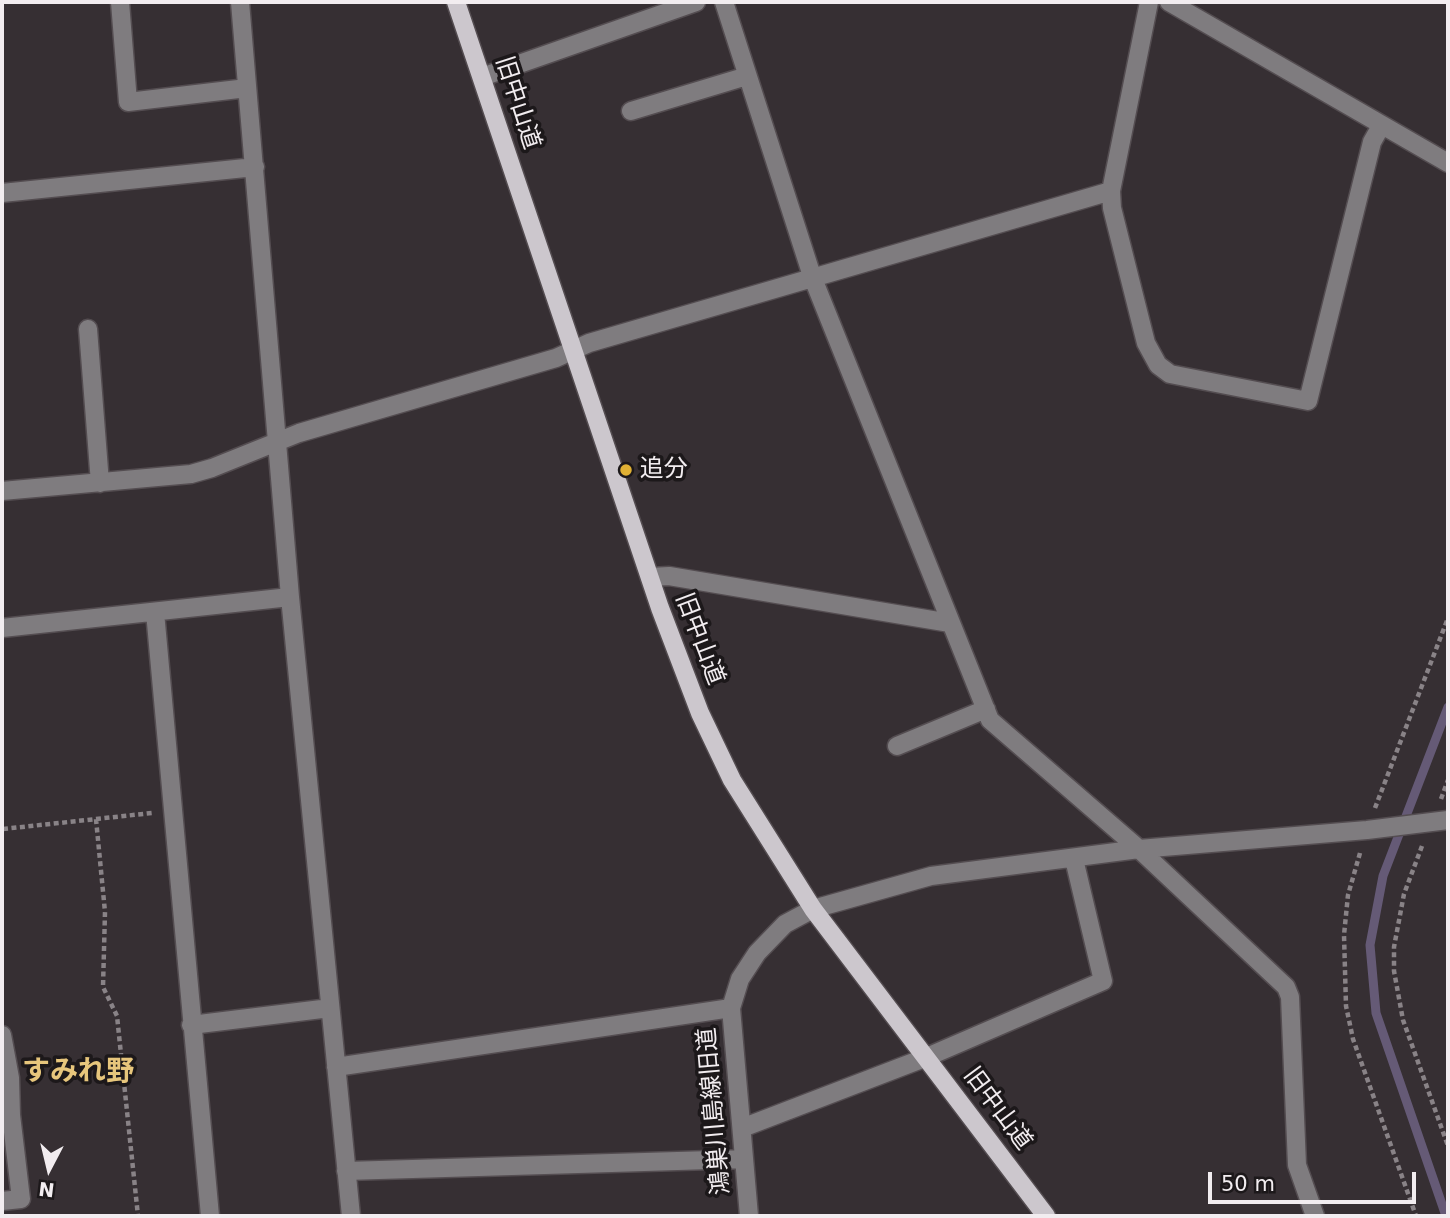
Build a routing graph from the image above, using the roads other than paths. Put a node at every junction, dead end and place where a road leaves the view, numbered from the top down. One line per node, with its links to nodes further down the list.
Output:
1 (120, 2): 10 (street)
2 (240, 2): 10 (street)
3 (456, 2): 8 (main road, 旧中山道)
4 (696, 2): 8 (street)
5 (724, 2): 9 (street)
6 (1149, 2): 15 (street)
7 (1169, 2): 12 (street)
8 (482, 76): 19 (main road, 旧中山道)
9 (747, 76): 11 (street); 17 (street)
10 (247, 88): 14 (street)
11 (631, 111)
12 (1381, 126): 13 (street); 15 (street)
13 (1448, 163)
14 (255, 167): 16 (street); 20 (street)
15 (1111, 191): 17 (street)
16 (2, 193)
17 (812, 276): 19 (street); 26 (street)
18 (88, 330): 21 (street)
19 (573, 349): 20 (street); 23 (main road, 旧中山道)
20 (279, 443): 21 (street); 24 (street)
21 (100, 483): 22 (street)
22 (2, 491)
23 (650, 577): 26 (street); 33 (main road, 旧中山道)
24 (290, 597): 25 (street); 34 (street)
25 (155, 612): 27 (street); 36 (street)
26 (950, 623): 28 (street)
27 (2, 628)
28 (986, 709): 29 (street); 31 (street)
29 (897, 746)
30 (1440, 821): 31 (street, 鴻巣川島線旧道)
31 (1139, 849): 32 (street, 鴻巣川島線旧道); 49 (street)
32 (1074, 859): 33 (street, 鴻巣川島線旧道); 38 (street)
33 (813, 909): 35 (street, 鴻巣川島線旧道); 38 (main road, 旧中山道)
34 (330, 1008): 36 (street); 39 (street)
35 (731, 1008): 39 (street); 41 (street, 鴻巣川島線旧道)
36 (191, 1025): 45 (street)
37 (2, 1035): 40 (street)
38 (927, 1057): 41 (street); 48 (main road, 旧中山道)
39 (336, 1067): 43 (street)
40 (6, 1078): 44 (street)
41 (742, 1128): 42 (street, 鴻巣川島線旧道)
42 (744, 1159): 43 (street); 47 (street, 鴻巣川島線旧道)
43 (346, 1171): 46 (street)
44 (2, 1201)
45 (210, 1216)
46 (351, 1216)
47 (749, 1216)
48 (1046, 1216)
49 (1315, 1216)

